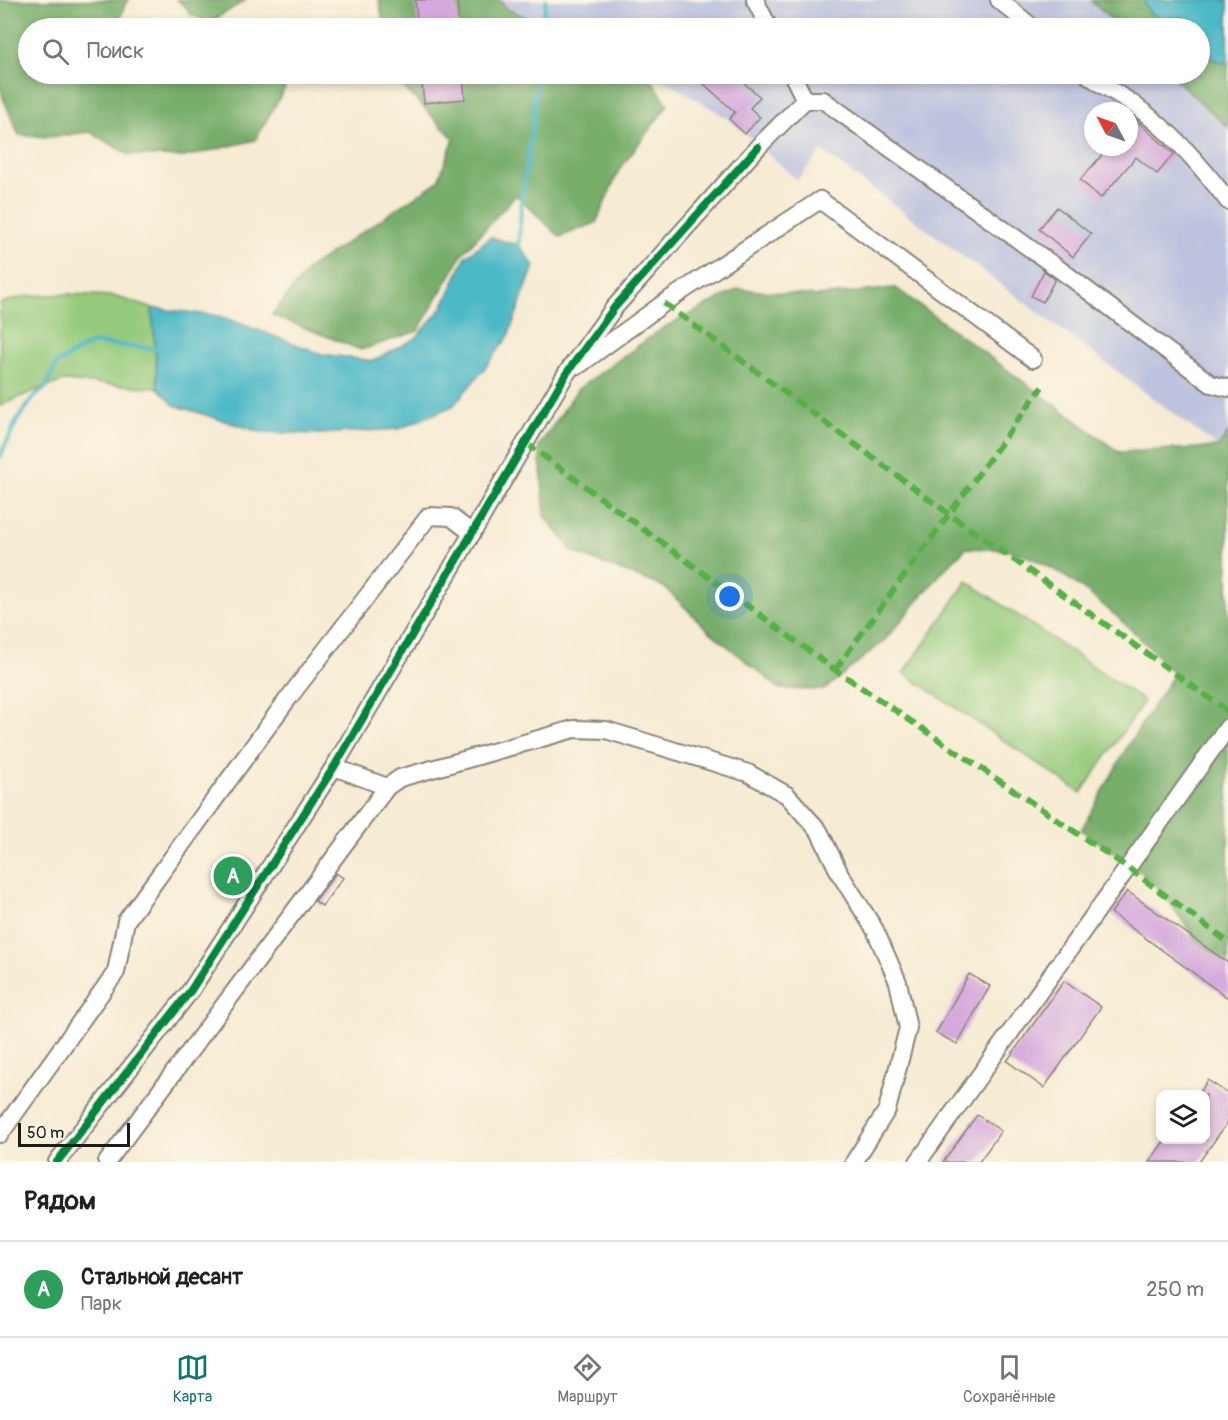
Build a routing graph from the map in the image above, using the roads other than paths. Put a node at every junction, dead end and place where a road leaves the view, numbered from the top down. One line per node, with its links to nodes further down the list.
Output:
1 (755, 0): 3 (street)
2 (999, 0): 4 (street)
3 (764, 18)
4 (1021, 18)
5 (797, 84): 7 (street)
6 (1099, 84): 8 (street)
7 (805, 100): 10 (street); 11 (street)
8 (1228, 201)
9 (1033, 359): 10 (street)
10 (566, 374): 12 (street)
11 (1228, 388)
12 (472, 533): 14 (street); 16 (street)
13 (1228, 727): 20 (street)
14 (334, 767): 15 (street); 17 (street)
15 (387, 786): 18 (street); 19 (street)
16 (0, 1134)
17 (57, 1162)
18 (107, 1162)
19 (854, 1162)
20 (918, 1162)

